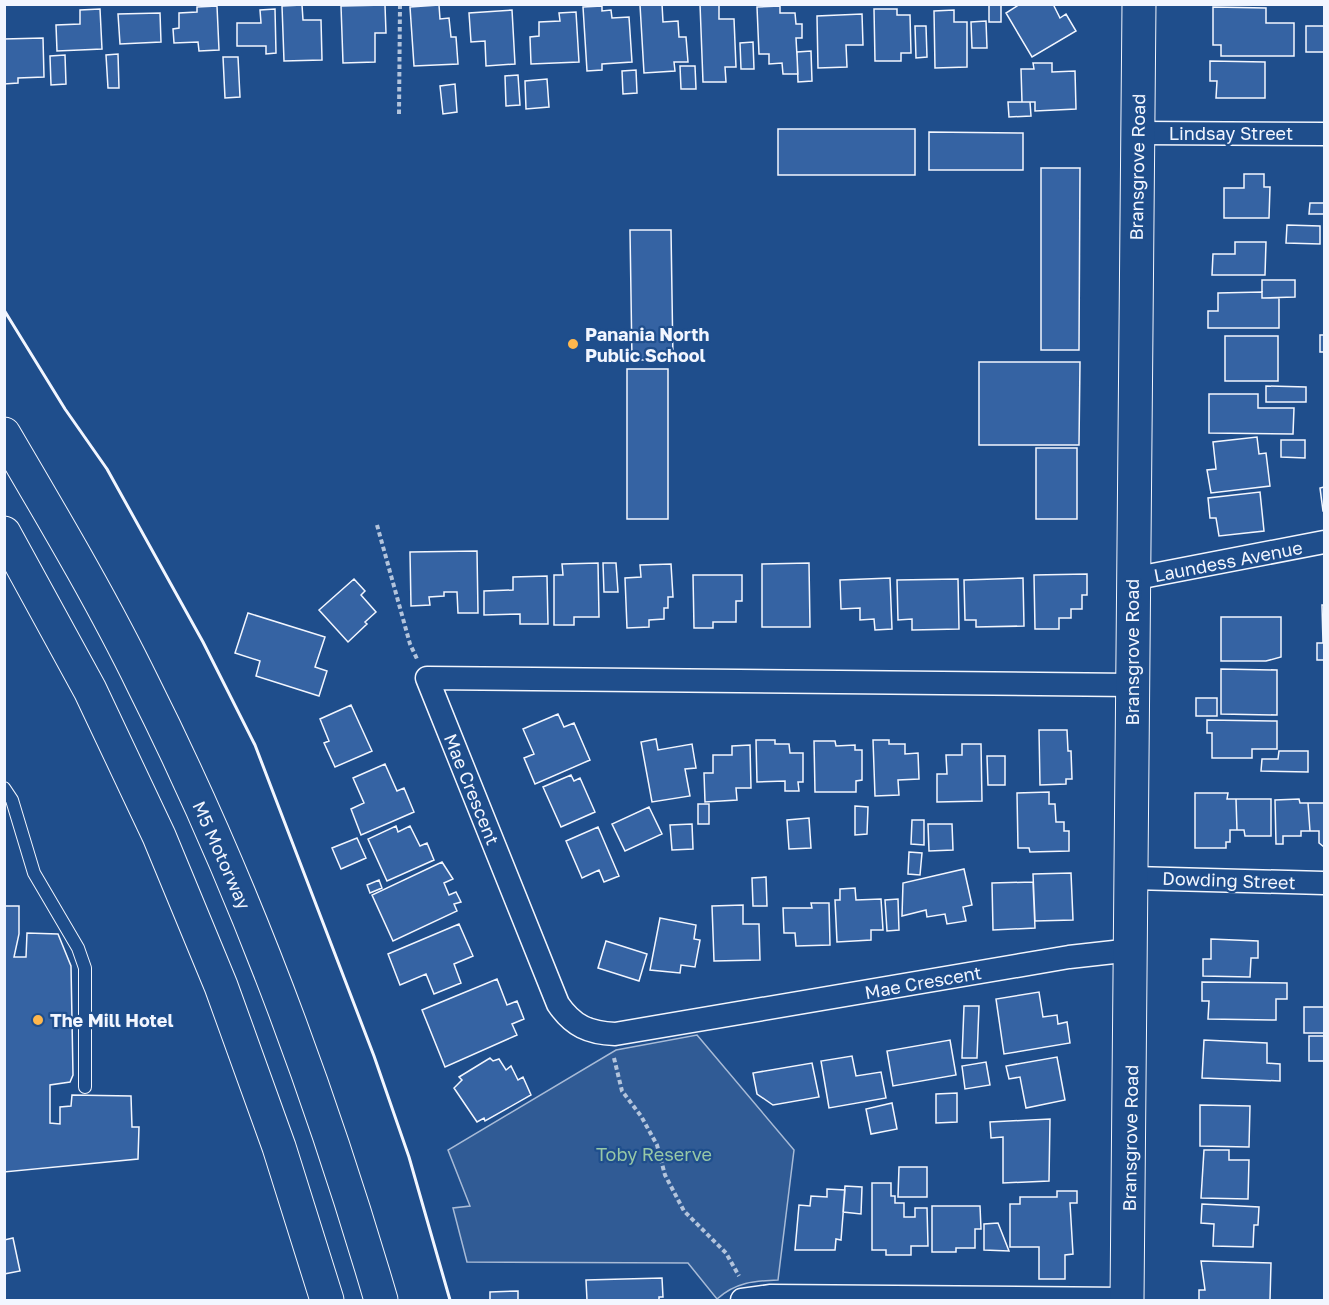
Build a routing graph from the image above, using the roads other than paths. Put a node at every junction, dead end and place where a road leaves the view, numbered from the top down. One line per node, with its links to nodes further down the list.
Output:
1 (1139, 4): 2 (main road, Bransgrove Road)
2 (1138, 133): 3 (street, Lindsay Street); 7 (main road, Bransgrove Road)
3 (1324, 134)
4 (4, 434): 16 (main road, M5 Motorway)
5 (4, 533): 15 (main road)
6 (1324, 542): 7 (street, Laundess Avenue)
7 (1132, 579): 8 (main road, Bransgrove Road)
8 (1131, 685): 10 (main road, Bransgrove Road); 12 (street, Mae Crescent)
9 (4, 788): 13 (lane)
10 (1133, 878): 11 (street, Dowding Street); 12 (main road, Bransgrove Road)
11 (1324, 883)
12 (1132, 950): 17 (main road, Bransgrove Road)
13 (85, 1087)
14 (746, 1299): 17 (street)
15 (327, 1300)
16 (381, 1300)
17 (1127, 1300)

